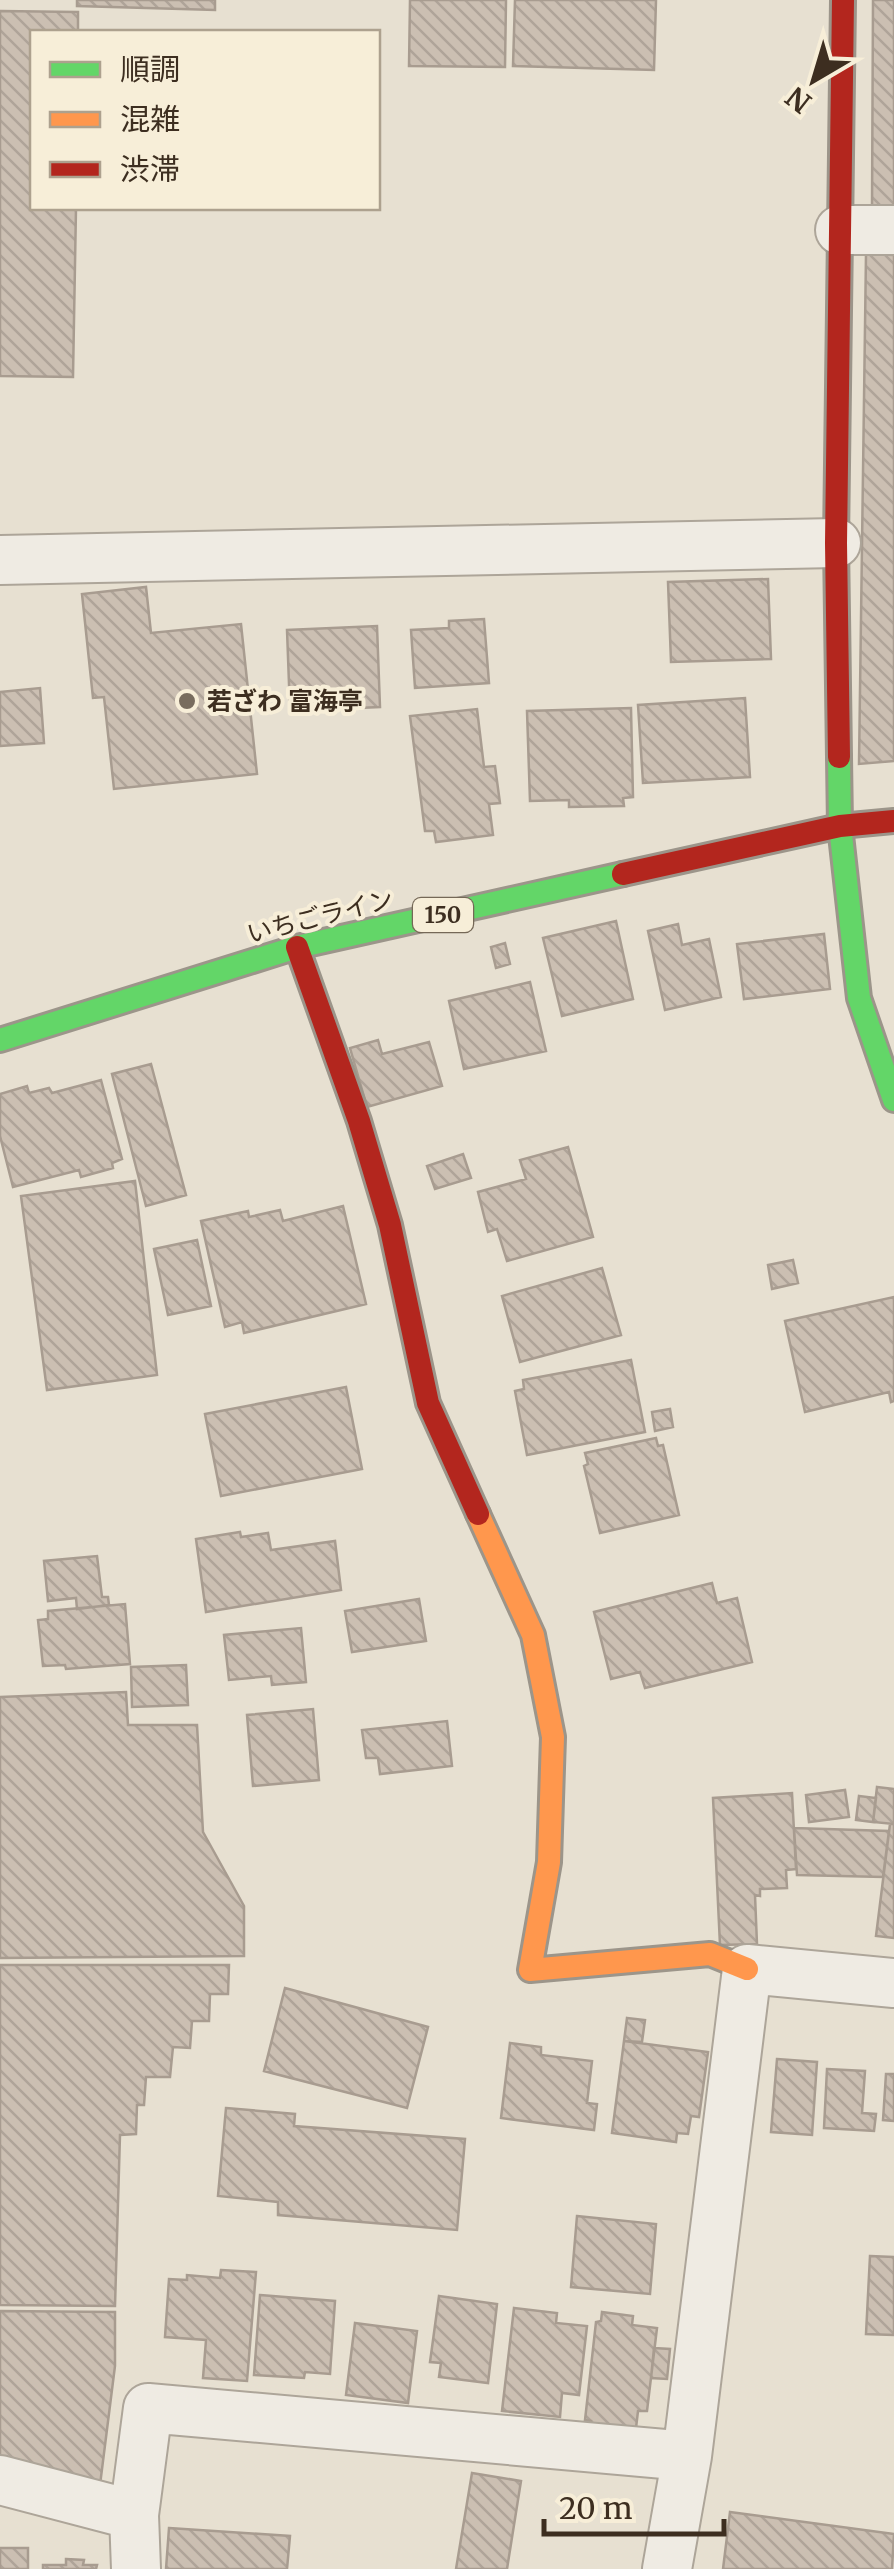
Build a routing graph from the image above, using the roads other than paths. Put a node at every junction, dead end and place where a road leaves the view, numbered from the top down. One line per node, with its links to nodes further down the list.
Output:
1 (844, 0): 2 (main road)
2 (840, 230): 3 (street); 4 (main road)
3 (894, 230)
4 (836, 543): 5 (street); 7 (main road)
5 (0, 560)
6 (894, 821): 7 (main road, いちごライン / 150)
7 (840, 826): 8 (main road, いちごライン / 150); 10 (main road)
8 (296, 947): 9 (main road, いちごライン / 150); 11 (main road)
9 (0, 1040)
10 (894, 1100)
11 (747, 1968): 12 (street); 13 (street)
12 (894, 1984)
13 (687, 2456): 15 (street); 17 (street)
14 (0, 2480): 15 (street)
15 (134, 2515): 16 (street)
16 (136, 2569)
17 (667, 2569)

